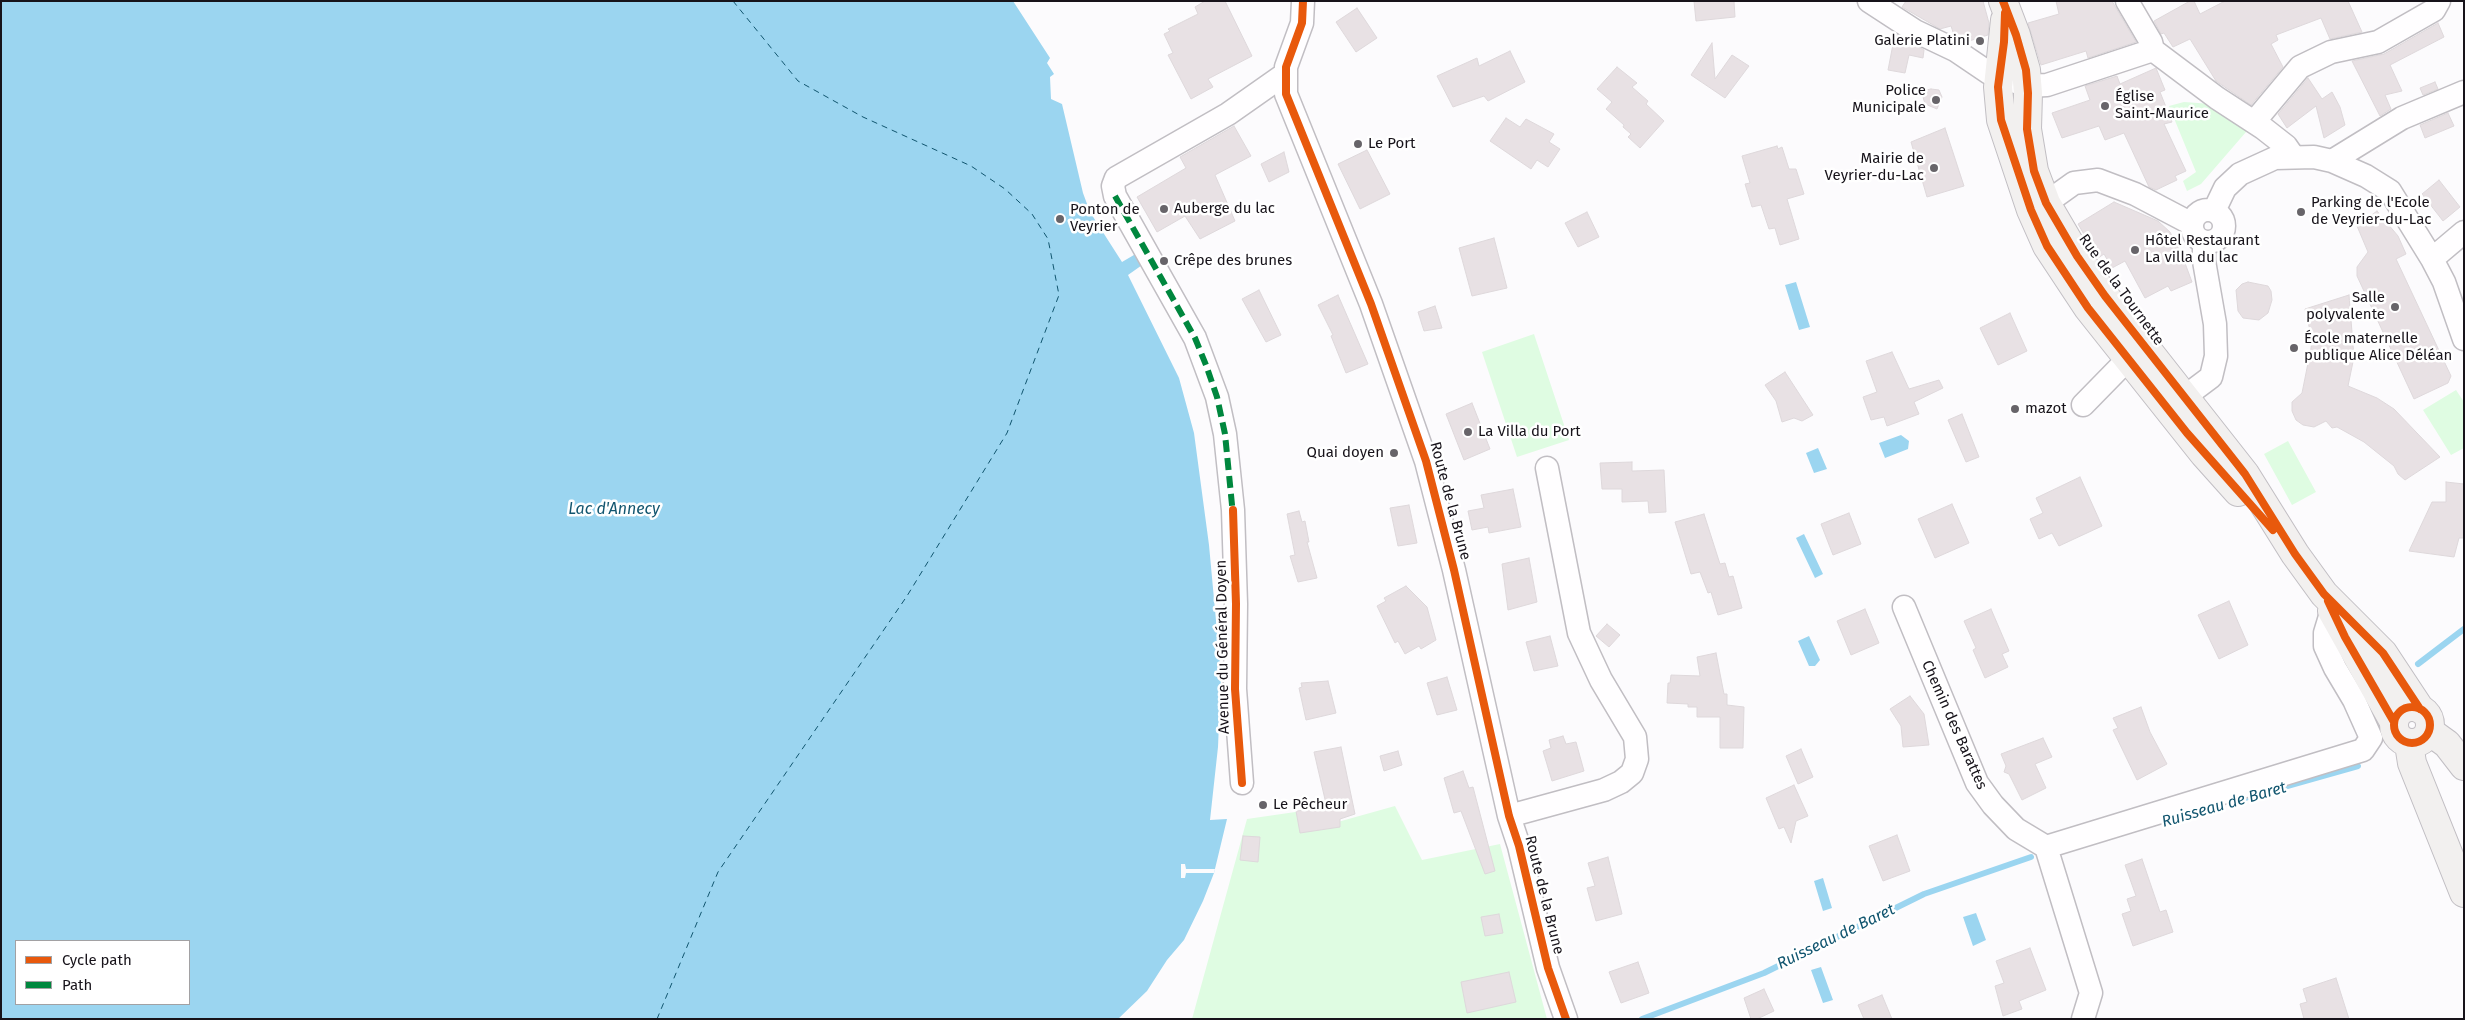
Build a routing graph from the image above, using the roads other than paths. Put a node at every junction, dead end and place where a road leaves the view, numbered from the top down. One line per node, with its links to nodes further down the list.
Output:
1 (1869, 1): 8 (street)
2 (2127, 1): 6 (street)
3 (2438, 1): 11 (street)
4 (1308, 2): 7 (street, Route de la Brune)
5 (2004, 5): 8 (main road, Rue de la Tournette); 9 (main road, Rue de la Tournette)
6 (2153, 50): 9 (street); 11 (street)
7 (1285, 74): 27 (street, Avenue du Général Doyen); 28 (street, Route de la Brune)
8 (1999, 78): 9 (street); 19 (main road, Rue de la Tournette)
9 (2028, 86): 14 (main road, Rue de la Tournette)
10 (2464, 92): 13 (street)
11 (2254, 122): 12 (street)
12 (2293, 156): 13 (street); 16 (street)
13 (2332, 161): 17 (street)
14 (2046, 204): 16 (street); 20 (main road, Rue de la Tournette)
15 (2464, 232): 17 (street)
16 (2198, 233): 20 (street)
17 (2432, 259): 18 (street)
18 (2464, 339)
19 (2128, 358): 20 (main road, Rue de la Tournette); 21 (street)
20 (2176, 403): 23 (main road, Rue de la Tournette)
21 (2083, 405)
22 (1547, 468): 28 (street)
23 (2328, 602): 25 (main road, Rue de la Tournette); 25 (main road, Rue de la Tournette); 29 (street)
24 (1904, 608): 29 (street, Chemin des Barattes)
25 (2419, 728): 26 (main road); 30 (main road)
26 (2464, 766)
27 (1242, 784)
28 (1509, 816): 31 (street, Route de la Brune)
29 (2046, 847): 32 (street)
30 (2464, 893)
31 (1566, 1019)
32 (2083, 1019)

